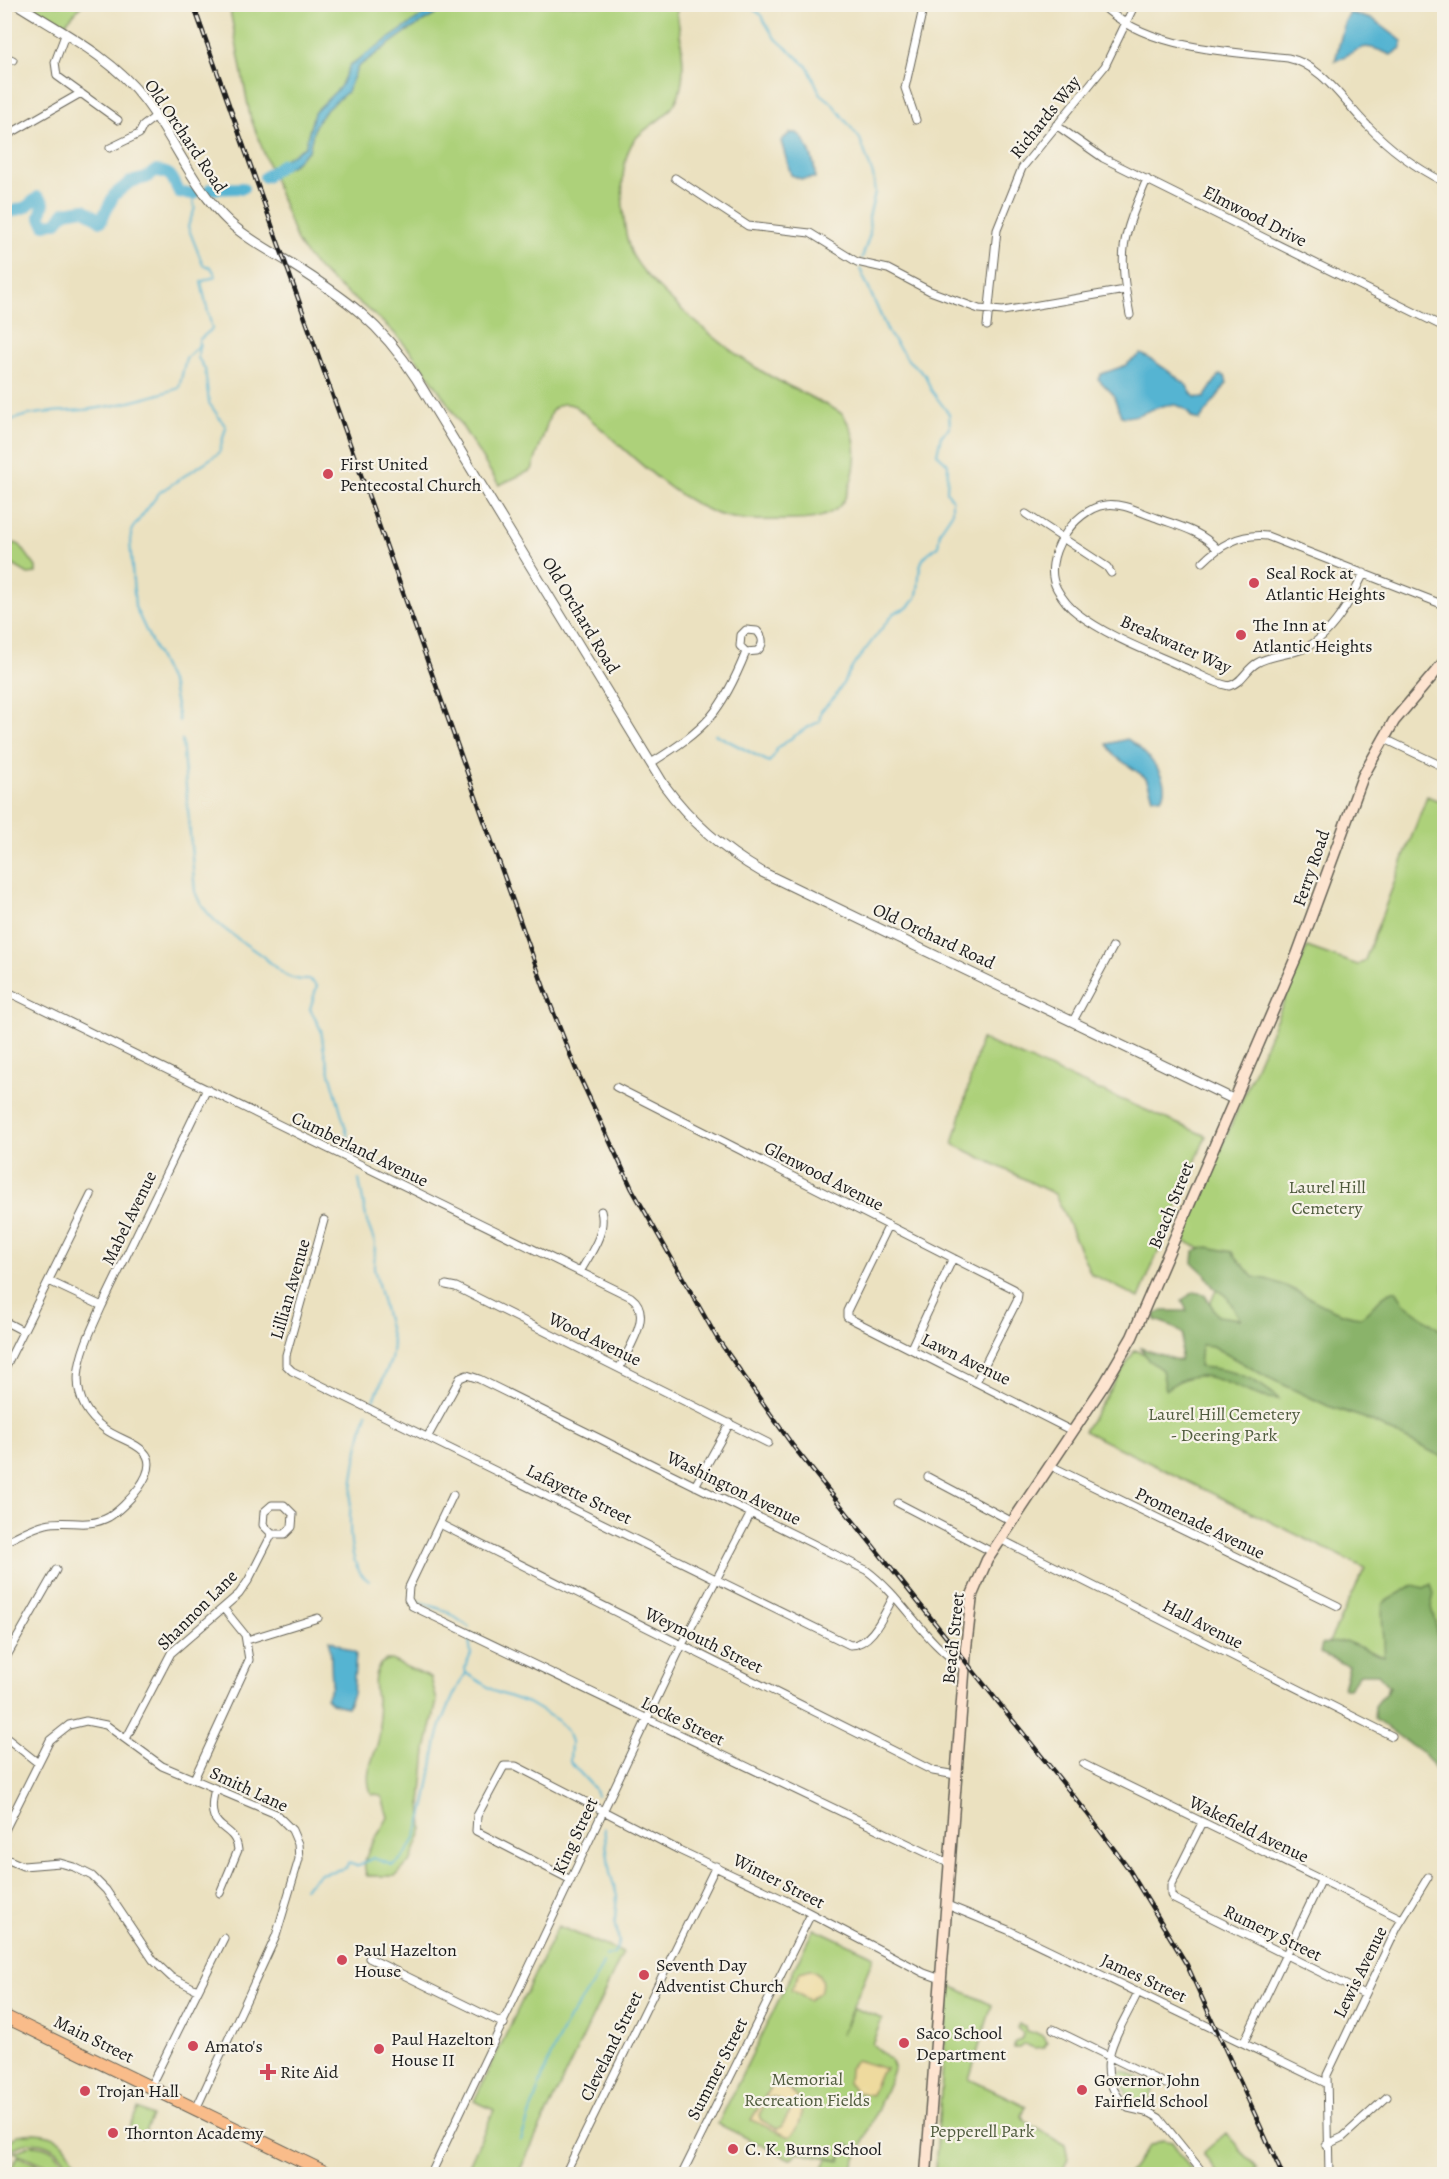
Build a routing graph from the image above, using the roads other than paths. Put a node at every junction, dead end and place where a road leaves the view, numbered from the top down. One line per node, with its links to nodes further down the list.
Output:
1 (17, 4): 6 (street, Old Orchard Road)
2 (924, 4): 12 (street)
3 (1101, 4): 5 (street)
4 (1135, 4): 5 (street, Richards Way)
5 (1126, 23): 13 (street, Richards Way); 18 (street)
6 (65, 35): 9 (street); 10 (street, Old Orchard Road)
7 (4, 56): 8 (street)
8 (13, 60)
9 (81, 93): 11 (street); 14 (street)
10 (156, 116): 15 (street); 34 (street, Old Orchard Road)
11 (118, 120)
12 (916, 120)
13 (1056, 125): 17 (street, Elmwood Drive); 20 (street, Richards Way)
14 (4, 137)
15 (110, 148)
16 (675, 178): 20 (street)
17 (1147, 179): 19 (street); 23 (street, Elmwood Drive)
18 (1444, 182)
19 (1125, 290): 20 (street); 21 (street)
20 (988, 310): 22 (street, Richards Way)
21 (1130, 315)
22 (987, 326)
23 (1444, 327)
24 (1026, 514): 25 (street)
25 (1063, 539): 26 (street); 28 (street); 29 (street, Breakwater Way)
26 (1217, 549): 27 (street); 29 (street)
27 (1203, 562)
28 (1111, 573)
29 (1364, 573): 30 (street)
30 (1444, 605)
31 (746, 651): 34 (street)
32 (1444, 662): 33 (main road, Ferry Road)
33 (1383, 738): 35 (street); 41 (main road, Ferry Road)
34 (651, 763): 38 (street, Old Orchard Road)
35 (1444, 767)
36 (1113, 947): 38 (street)
37 (4, 990): 40 (street, Cumberland Avenue)
38 (1074, 1021): 41 (street, Old Orchard Road)
39 (616, 1087): 45 (street, Glenwood Avenue)
40 (207, 1089): 47 (street, Cumberland Avenue); 50 (street, Mabel Avenue)
41 (1233, 1099): 59 (main road, Beach Street)
42 (91, 1195): 48 (street)
43 (601, 1211): 47 (street)
44 (324, 1220): 54 (street, Lillian Avenue)
45 (889, 1226): 46 (street, Glenwood Avenue); 53 (street, Lawn Avenue)
46 (953, 1258): 53 (street); 57 (street, Glenwood Avenue)
47 (580, 1272): 55 (street, Cumberland Avenue)
48 (49, 1281): 50 (street); 52 (street)
49 (446, 1285): 55 (street, Wood Avenue)
50 (102, 1306): 72 (street, Mabel Avenue)
51 (4, 1321): 52 (street)
52 (23, 1331): 56 (street)
53 (910, 1348): 57 (street, Lawn Avenue)
54 (286, 1365): 60 (street, Lafayette Street)
55 (620, 1367): 58 (street, Wood Avenue)
56 (4, 1370)
57 (976, 1380): 59 (street, Lawn Avenue)
58 (730, 1423): 61 (street, Wood Avenue); 64 (street)
59 (1072, 1431): 62 (main road, Beach Street)
60 (428, 1436): 64 (street, Washington Avenue); 75 (street, Lafayette Street)
61 (768, 1443)
62 (1049, 1465): 68 (main road, Beach Street); 77 (street, Promenade Avenue)
63 (928, 1477): 68 (street)
64 (695, 1486): 67 (street, Washington Avenue)
65 (453, 1495): 69 (street)
66 (898, 1503): 73 (street)
67 (751, 1513): 75 (street, King Street); 76 (street, Washington Avenue)
68 (1011, 1521): 71 (main road, Beach Street)
69 (440, 1524): 81 (street, Weymouth Street); 84 (street, Locke Street)
70 (272, 1534): 70 (street, Shannon Lane); 78 (street, Shannon Lane)
71 (1000, 1539): 73 (main road, Beach Street); 86 (street, Hall Avenue)
72 (4, 1542)
73 (992, 1552): 83 (main road, Beach Street)
74 (56, 1570): 82 (street)
75 (716, 1579): 76 (street, Lafayette Street); 81 (street, King Street)
76 (894, 1596): 83 (street, Washington Avenue)
77 (1338, 1606)
78 (224, 1609): 80 (street); 87 (street, Shannon Lane)
79 (318, 1618): 80 (street)
80 (247, 1640): 91 (street)
81 (682, 1645): 84 (street, King Street); 90 (street, Weymouth Street)
82 (4, 1661)
83 (965, 1668): 90 (main road, Beach Street)
84 (647, 1720): 93 (street, King Street); 97 (street, Locke Street)
85 (4, 1736): 88 (street)
86 (1392, 1736)
87 (126, 1739): 88 (street, Smith Lane); 91 (street, Smith Lane)
88 (38, 1763): 95 (street, Smith Lane)
89 (1083, 1764): 94 (street, Wakefield Avenue)
90 (956, 1775): 97 (main road, Beach Street)
91 (194, 1779): 92 (street, Smith Lane)
92 (215, 1788): 102 (street); 122 (street, Smith Lane)
93 (604, 1810): 98 (street, Winter Street); 100 (street, King Street); 100 (street, Winter Street)
94 (1202, 1823): 101 (street, Wakefield Avenue); 107 (street, Rumery Street)
95 (4, 1832)
96 (4, 1858): 110 (street)
97 (950, 1864): 103 (main road, Beach Street)
98 (716, 1866): 104 (street, Winter Street); 126 (street, Cleveland Street)
99 (1428, 1877): 105 (street, Lewis Avenue)
100 (571, 1880): 114 (street, King Street)
101 (1322, 1881): 105 (street, Wakefield Avenue); 107 (street)
102 (220, 1893)
103 (947, 1905): 109 (main road, Beach Street); 111 (street, James Street)
104 (811, 1914): 109 (street, Winter Street); 127 (street, Summer Street)
105 (1402, 1919): 112 (street, Lewis Avenue)
106 (224, 1938): 110 (street)
107 (1285, 1957): 112 (street, Rumery Street); 116 (street)
108 (369, 1958): 114 (street)
109 (941, 1979): 128 (main road, Beach Street)
110 (197, 1990): 120 (street)
111 (1138, 1992): 116 (street, James Street); 117 (street)
112 (1364, 1994): 118 (street, Lewis Avenue)
113 (4, 2016): 120 (main road, Main Street)
114 (504, 2024): 125 (street, King Street)
115 (1053, 2029): 117 (street)
116 (1244, 2042): 118 (street, James Street)
117 (1108, 2056): 119 (street); 129 (street)
118 (1326, 2083): 123 (street, Lewis Avenue)
119 (1166, 2084)
120 (150, 2086): 122 (main road, Main Street)
121 (1387, 2097): 123 (street)
122 (195, 2109): 124 (main road, Main Street)
123 (1326, 2145): 130 (street, Lewis Avenue)
124 (329, 2175)
125 (431, 2175)
126 (565, 2175)
127 (682, 2175)
128 (926, 2175)
129 (1203, 2175)
130 (1329, 2175)

